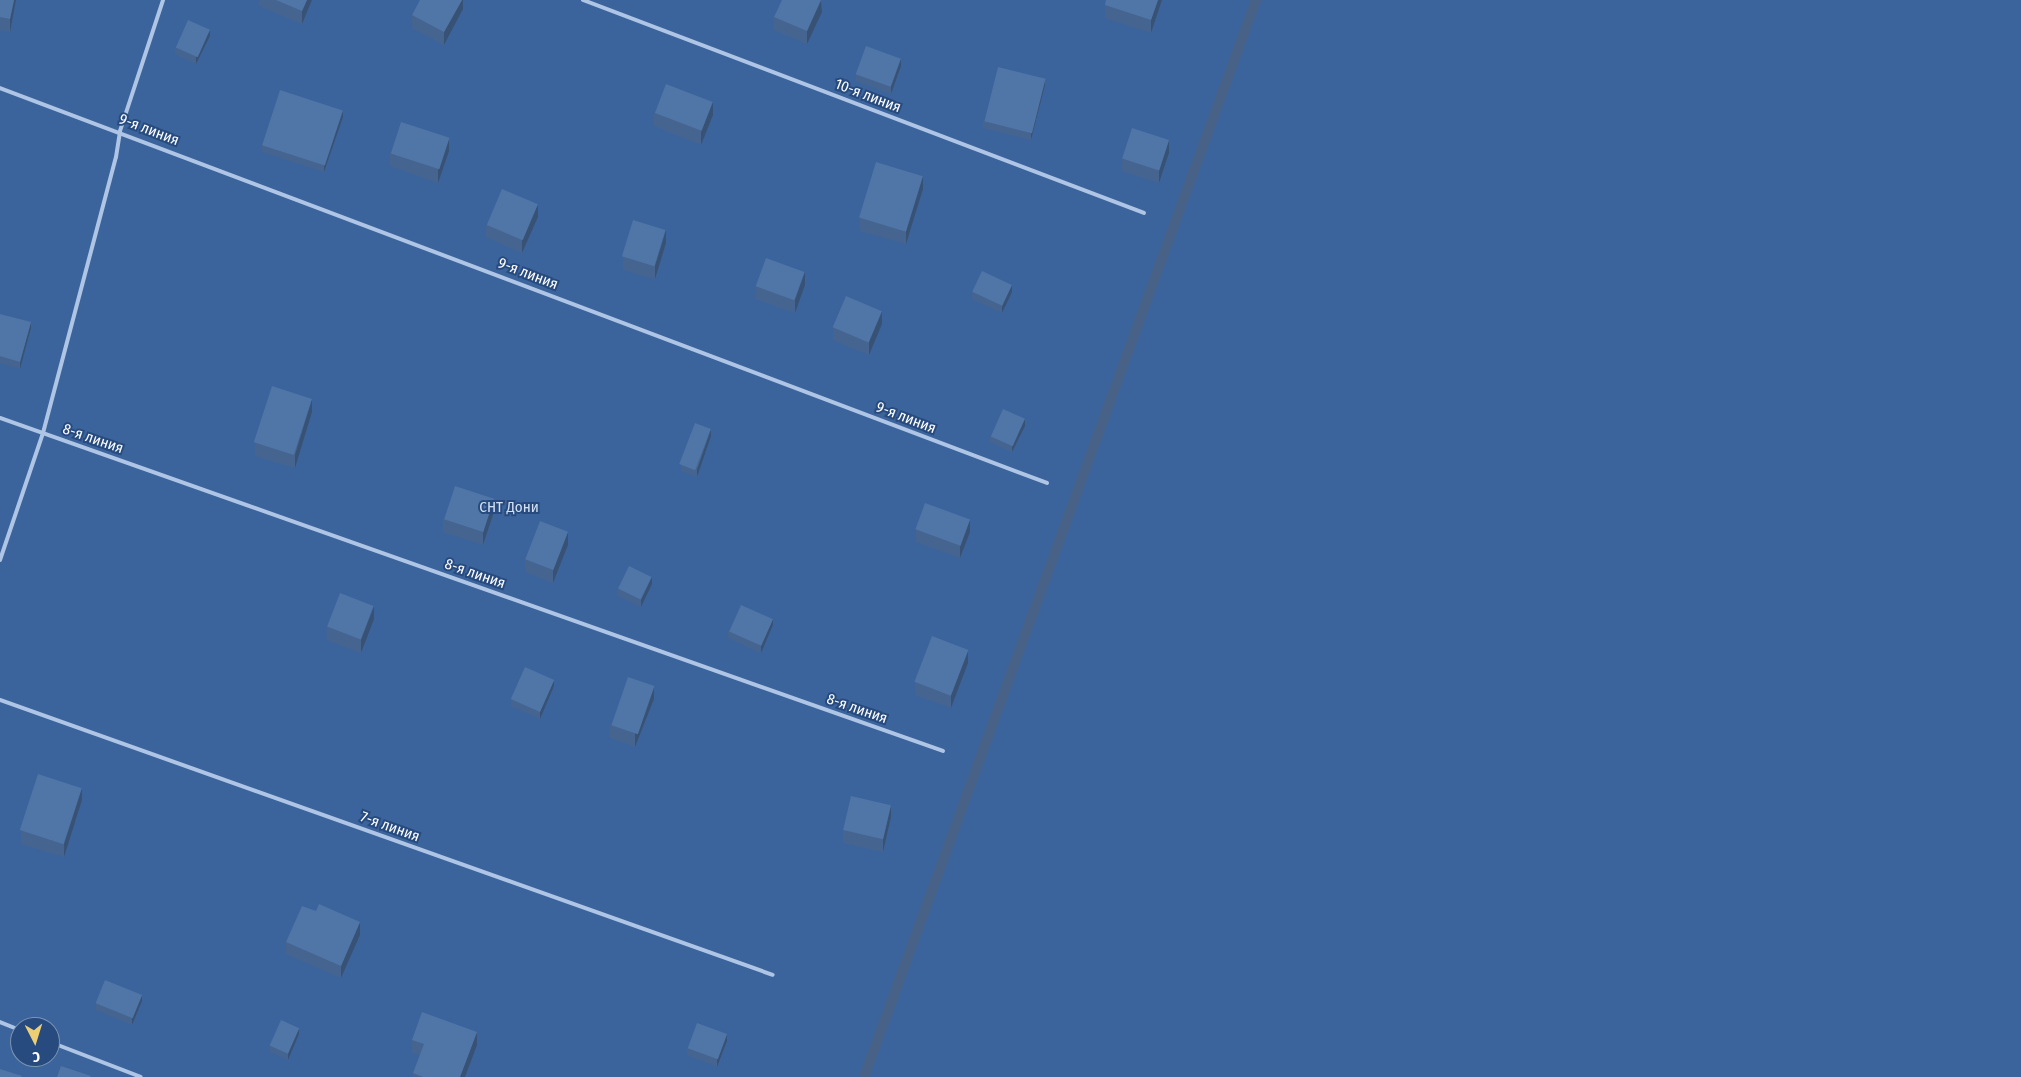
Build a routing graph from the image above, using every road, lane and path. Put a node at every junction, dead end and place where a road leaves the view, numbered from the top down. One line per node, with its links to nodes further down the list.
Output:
1 (163, 0): 4 (lane)
2 (583, 0): 5 (lane, 10-я линия)
3 (0, 88): 4 (lane, 9-я линия)
4 (120, 131): 7 (lane); 8 (lane, 9-я линия)
5 (1144, 213)
6 (0, 418): 7 (lane, 8-я линия)
7 (43, 433): 9 (lane); 11 (lane, 8-я линия)
8 (1046, 483)
9 (0, 560)
10 (0, 700): 12 (lane, 7-я линия)
11 (943, 751)
12 (773, 975)
13 (60, 1046): 14 (lane)
14 (140, 1077)

